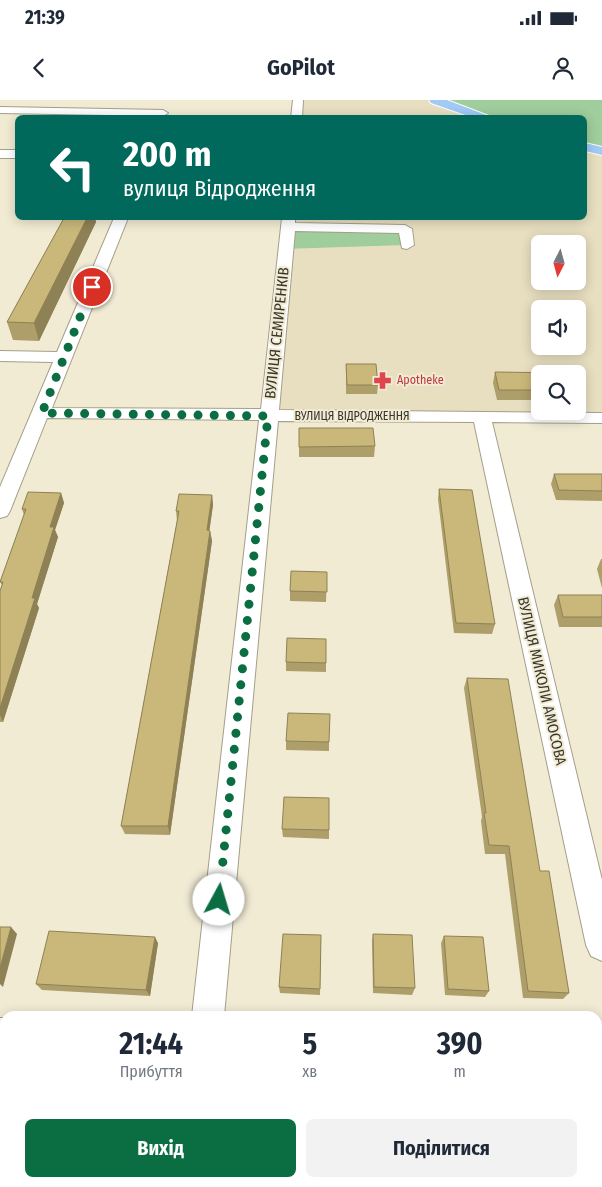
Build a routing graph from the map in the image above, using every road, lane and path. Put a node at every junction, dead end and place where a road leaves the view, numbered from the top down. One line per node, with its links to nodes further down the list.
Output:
1 (169, 100): 5 (street)
2 (298, 100): 6 (street)
3 (435, 100): 7 (main road)
4 (0, 110): 5 (street)
5 (163, 115)
6 (296, 115)
7 (479, 115)
8 (587, 147): 9 (main road)
9 (602, 151)
10 (0, 154): 11 (street)
11 (15, 154)
12 (120, 220): 16 (street)
13 (288, 222): 14 (street); 18 (street, ВУЛИЦЯ СЕМИРЕНКІВ)
14 (408, 245)
15 (0, 356): 16 (street)
16 (64, 357): 17 (street)
17 (42, 413): 18 (street, ВУЛИЦЯ ВІДРОДЖЕННЯ); 21 (street)
18 (268, 416): 19 (street, ВУЛИЦЯ ВІДРОДЖЕННЯ); 23 (street, ВУЛИЦЯ СЕМИРЕНКІВ)
19 (482, 417): 20 (street, ВУЛИЦЯ ВІДРОДЖЕННЯ); 22 (street, ВУЛИЦЯ МИКОЛИ АМОСОВА)
20 (602, 418)
21 (2, 499)
22 (602, 945)
23 (208, 1011)

